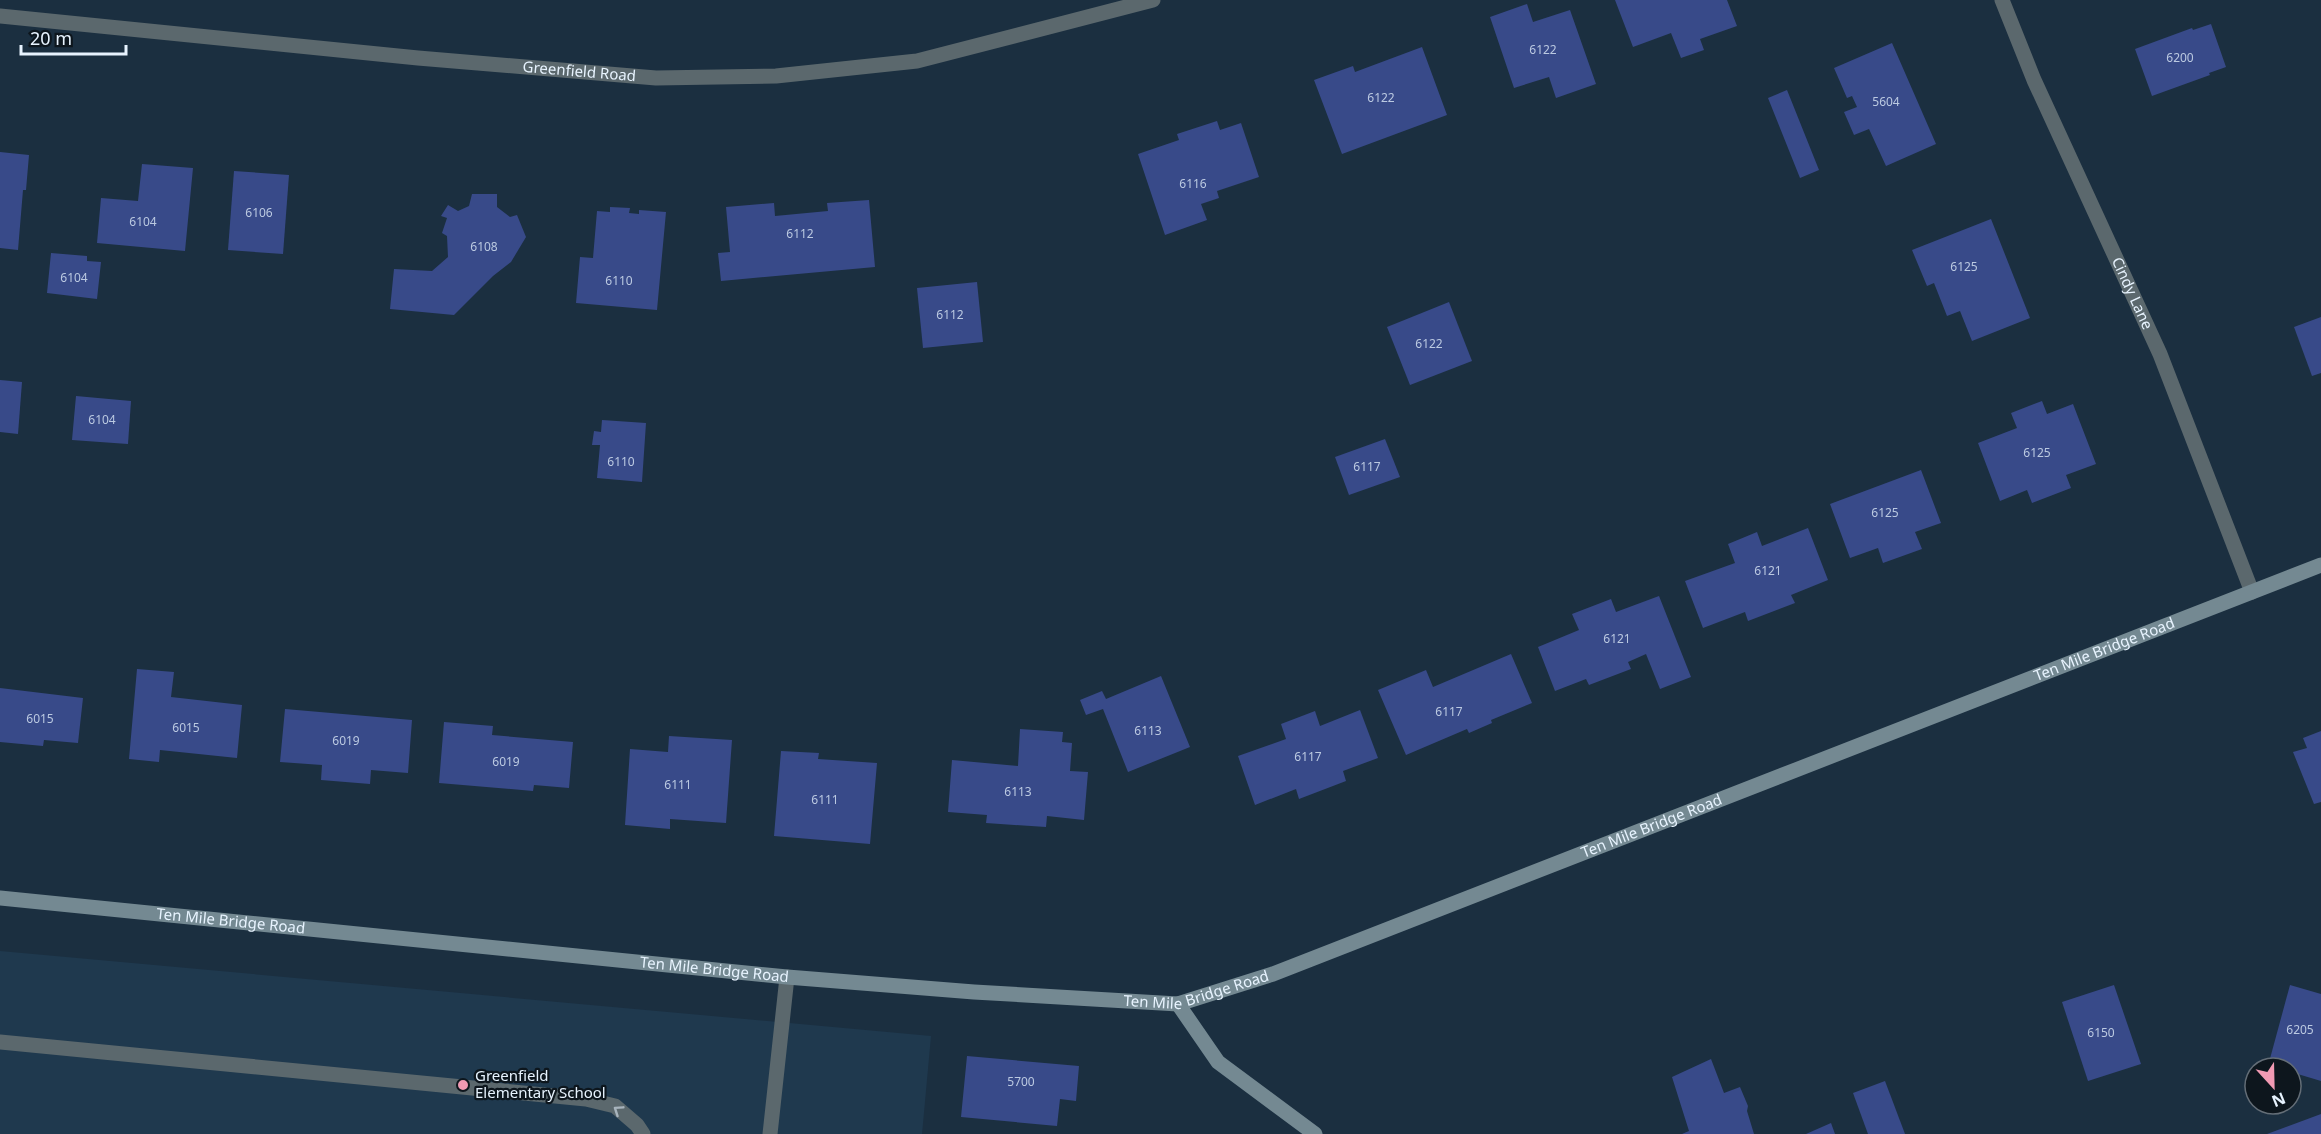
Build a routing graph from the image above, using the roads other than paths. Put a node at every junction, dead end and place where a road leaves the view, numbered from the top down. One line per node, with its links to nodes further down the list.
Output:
1 (1153, 0): 3 (street, Greenfield Road)
2 (2002, 0): 5 (street, Cindy Lane)
3 (0, 16)
4 (2321, 565): 5 (street, Ten Mile Bridge Road)
5 (2252, 592): 8 (street, Ten Mile Bridge Road)
6 (0, 897): 7 (street, Ten Mile Bridge Road)
7 (787, 977): 8 (street, Ten Mile Bridge Road); 11 (street)
8 (1178, 1004): 12 (street)
9 (0, 1042): 10 (street, one-way to 9)
10 (643, 1134)
11 (770, 1134)
12 (1315, 1134)

